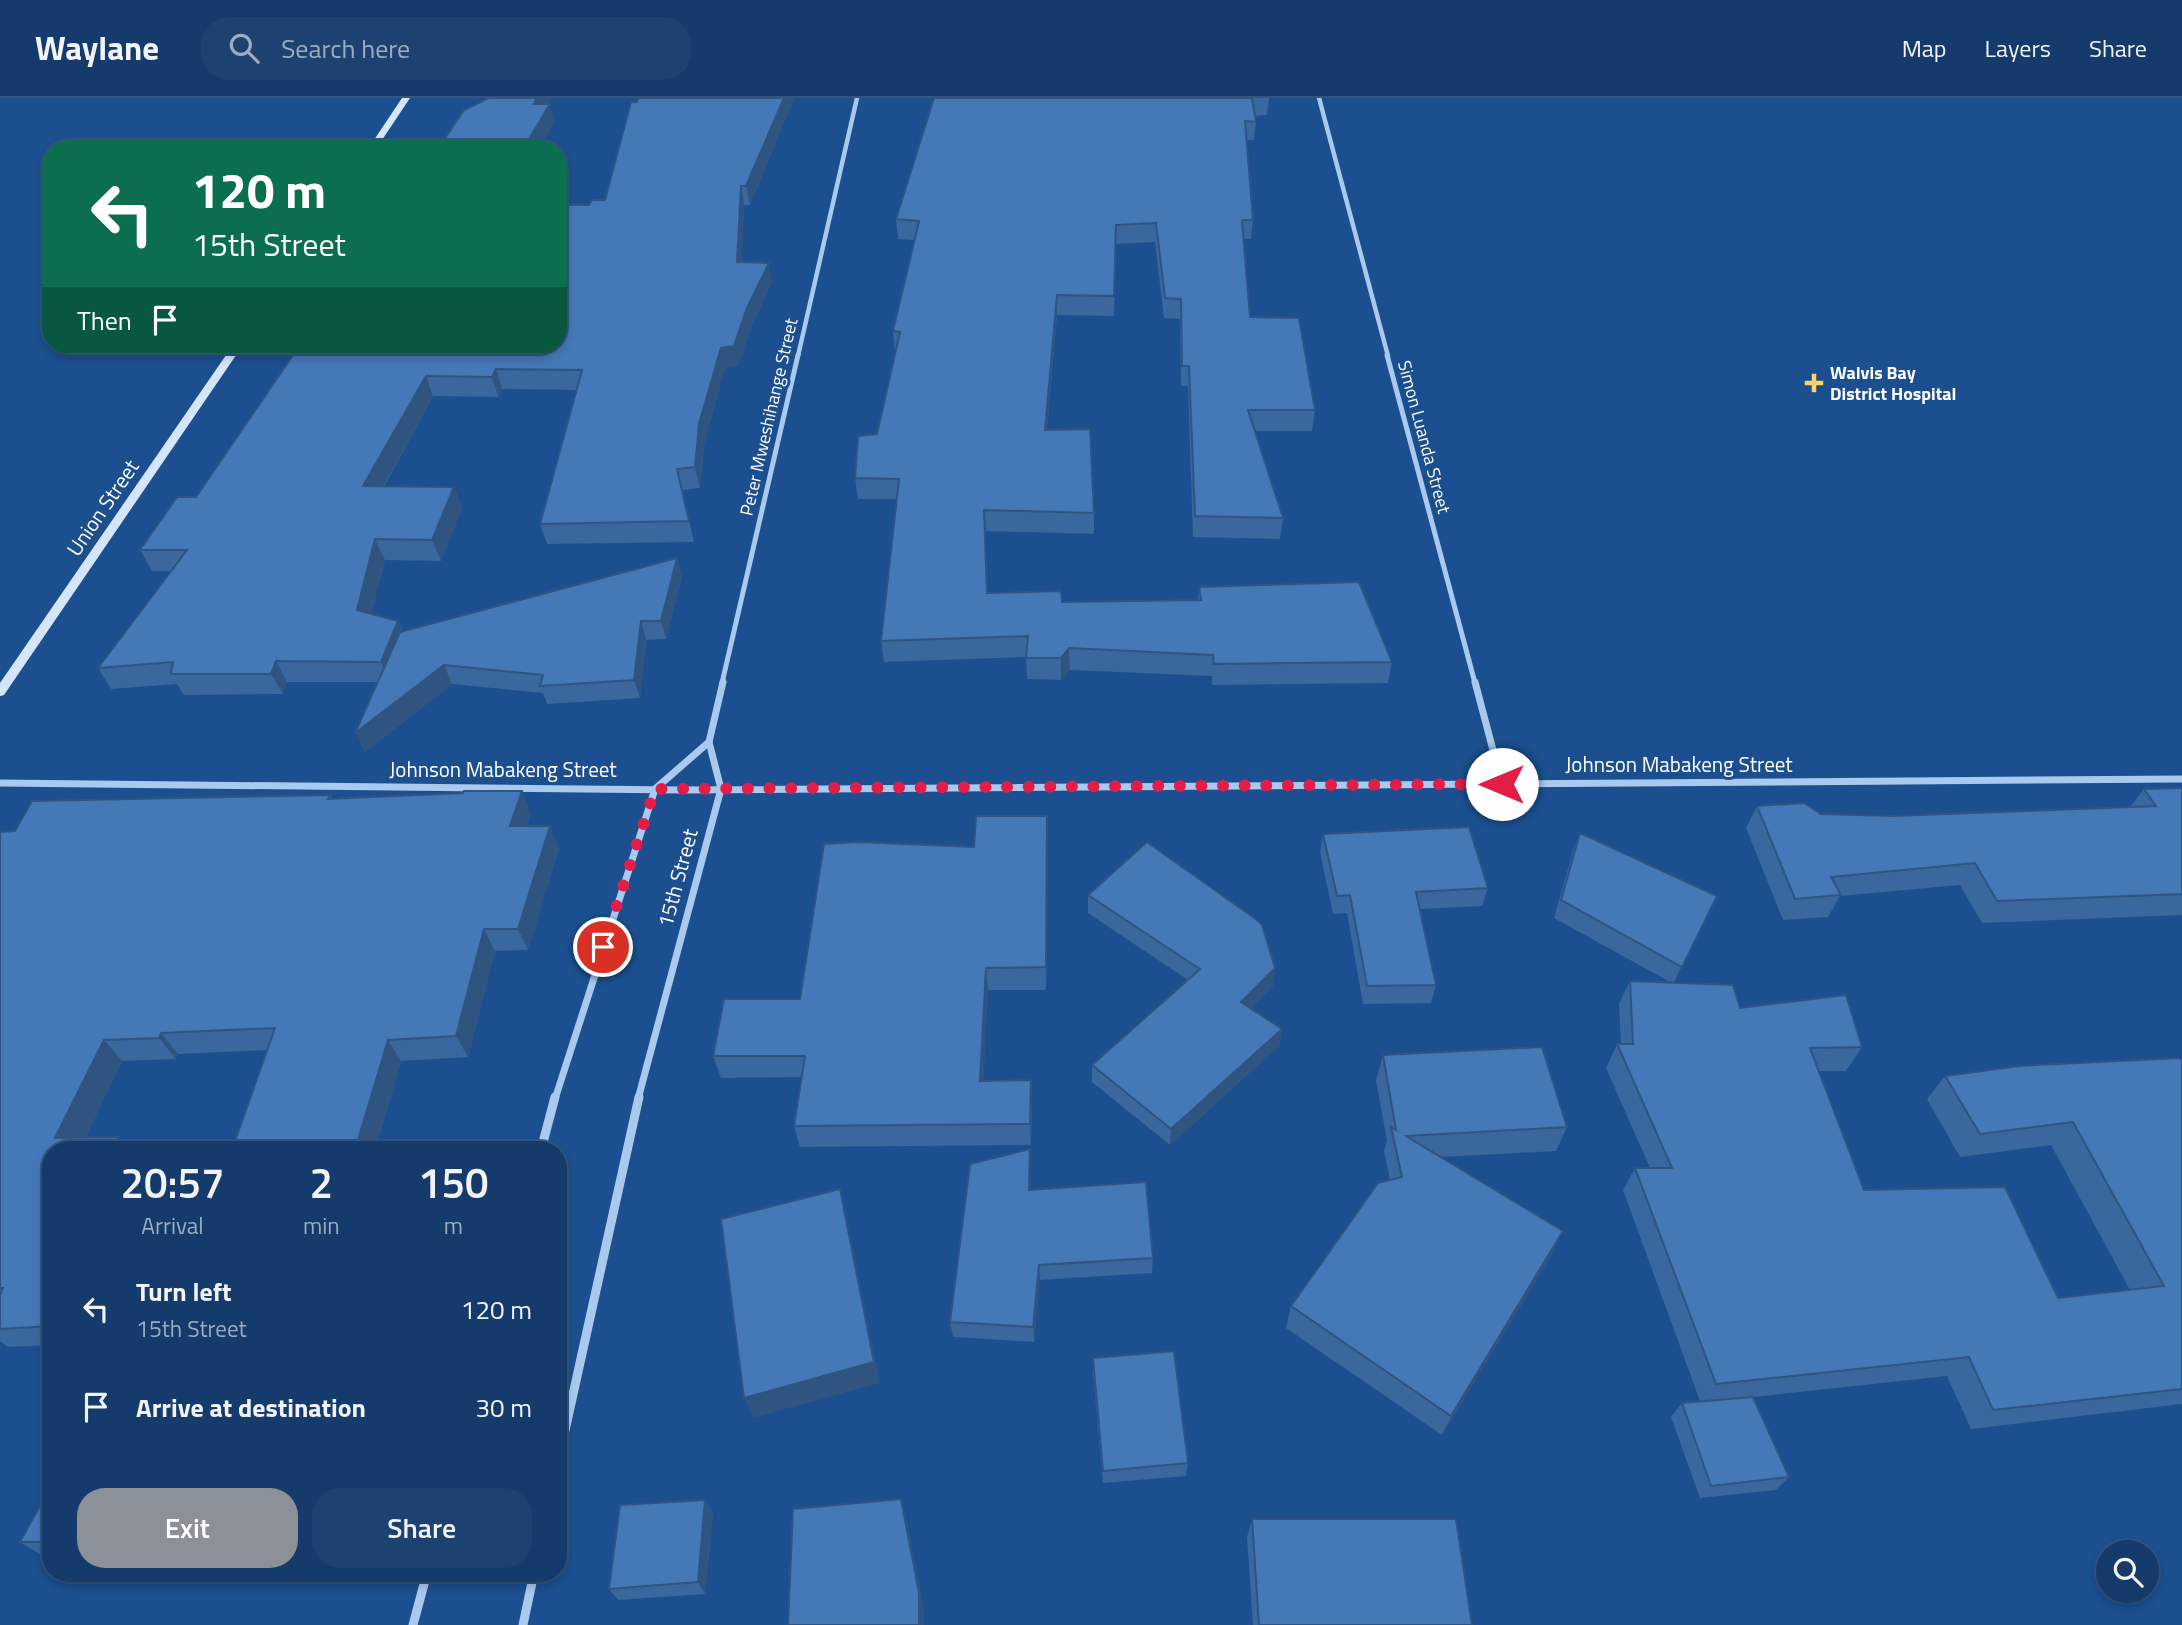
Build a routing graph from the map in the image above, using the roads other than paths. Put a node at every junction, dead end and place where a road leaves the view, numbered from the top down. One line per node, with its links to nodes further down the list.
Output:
1 (407, 98): 4 (main road)
2 (857, 98): 7 (street, Peter Mweshihange Street)
3 (1319, 98): 10 (street, Simon Luanda Street)
4 (378, 140)
5 (232, 354): 6 (main road, Union Street)
6 (0, 692)
7 (709, 742): 11 (street); 12 (street, 15th Street)
8 (2182, 779): 10 (street, Johnson Mabakeng Street)
9 (0, 783): 11 (street, Johnson Mabakeng Street)
10 (1502, 784): 12 (street, Johnson Mabakeng Street)
11 (655, 789): 12 (street, Johnson Mabakeng Street); 13 (street)
12 (721, 789): 14 (street, 15th Street)
13 (543, 1141)
14 (567, 1420)
15 (425, 1582): 17 (street)
16 (532, 1582): 18 (street)
17 (413, 1625)
18 (523, 1625)

